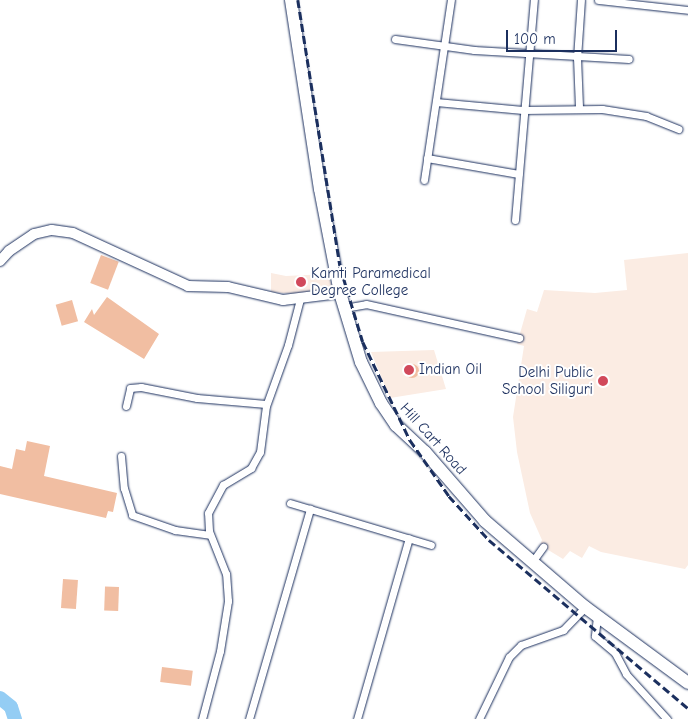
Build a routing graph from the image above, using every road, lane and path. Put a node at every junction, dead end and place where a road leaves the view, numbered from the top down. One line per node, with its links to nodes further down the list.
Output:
1 (291, 0): 21 (highway, Hill Cart Road)
2 (451, 0): 8 (street)
3 (534, 0): 9 (street)
4 (581, 0): 10 (street)
5 (598, 0): 6 (street)
6 (688, 10)
7 (395, 39): 8 (street)
8 (444, 45): 9 (street); 12 (street)
9 (529, 54): 10 (street); 14 (street)
10 (578, 58): 11 (street); 13 (street)
11 (628, 59)
12 (436, 102): 14 (street); 16 (street)
13 (579, 107): 14 (street); 15 (street)
14 (523, 110): 17 (street)
15 (679, 129)
16 (427, 158): 17 (street); 18 (street)
17 (519, 174): 19 (street)
18 (424, 180)
19 (515, 220)
20 (0, 261): 22 (street)
21 (340, 293): 22 (street); 23 (highway, Hill Cart Road)
22 (300, 299): 25 (street)
23 (344, 308): 24 (street); 34 (highway, Hill Cart Road)
24 (519, 338)
25 (266, 404): 26 (street); 30 (street)
26 (126, 406)
27 (121, 456): 30 (street)
28 (290, 504): 29 (street)
29 (310, 509): 31 (street); 39 (street)
30 (210, 535): 38 (street)
31 (409, 538): 32 (street); 40 (street)
32 (431, 545)
33 (543, 547): 34 (street)
34 (532, 562): 35 (highway, Hill Cart Road)
35 (585, 607): 36 (highway, Hill Cart Road); 41 (street)
36 (597, 616): 37 (highway, Hill Cart Road); 42 (street)
37 (688, 683)
38 (202, 719)
39 (249, 719)
40 (356, 719)
41 (479, 719)
42 (668, 719)

